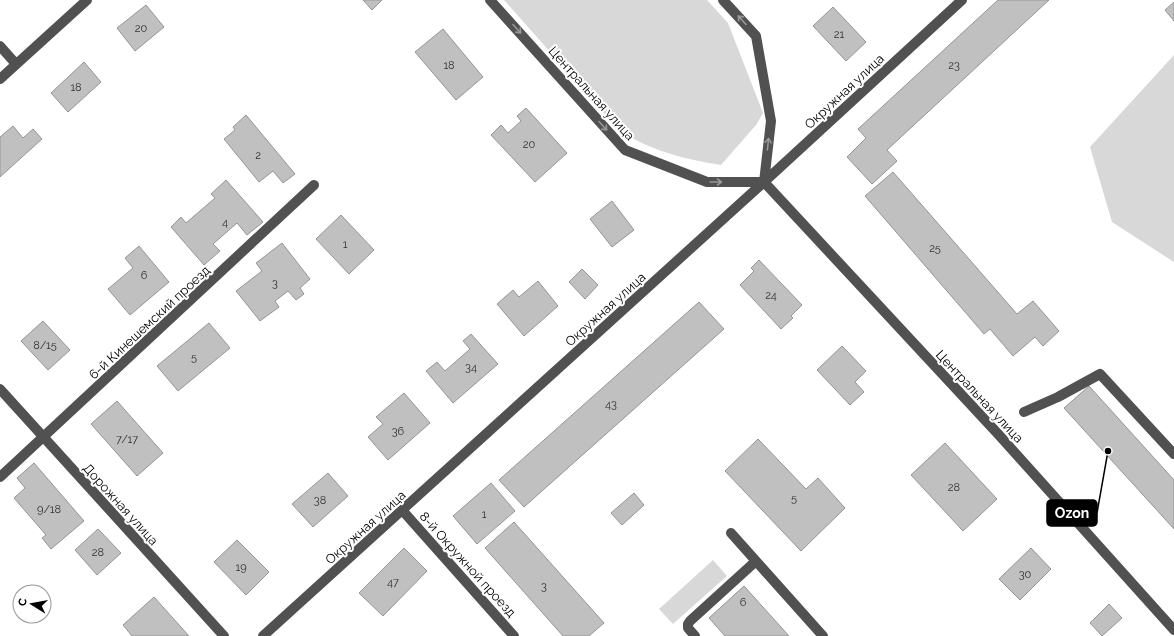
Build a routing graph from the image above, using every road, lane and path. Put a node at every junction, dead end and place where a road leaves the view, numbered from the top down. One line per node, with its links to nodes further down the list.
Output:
1 (87, 0): 6 (street)
2 (490, 0): 8 (street, Центральная улица, one-way to 8)
3 (723, 0): 8 (street, one-way to 3)
4 (962, 0): 8 (street, Окружная улица)
5 (0, 46): 6 (street)
6 (16, 64): 7 (street)
7 (0, 78)
8 (764, 182): 15 (street, Окружная улица); 18 (street, Центральная улица)
9 (314, 185): 12 (street, 6-й Кинешемский проезд)
10 (0, 389): 12 (street, Дорожная улица)
11 (1024, 412): 13 (street)
12 (44, 438): 14 (street, 6-й Кинешемский проезд); 19 (street, Дорожная улица)
13 (1174, 453)
14 (0, 477)
15 (402, 510): 20 (street, Окружная улица); 21 (street, 8-й Окружной проезд)
16 (731, 533): 17 (street)
17 (756, 561): 22 (street); 23 (street)
18 (1174, 630)
19 (224, 636)
20 (263, 636)
21 (514, 636)
22 (695, 636)
23 (823, 636)

